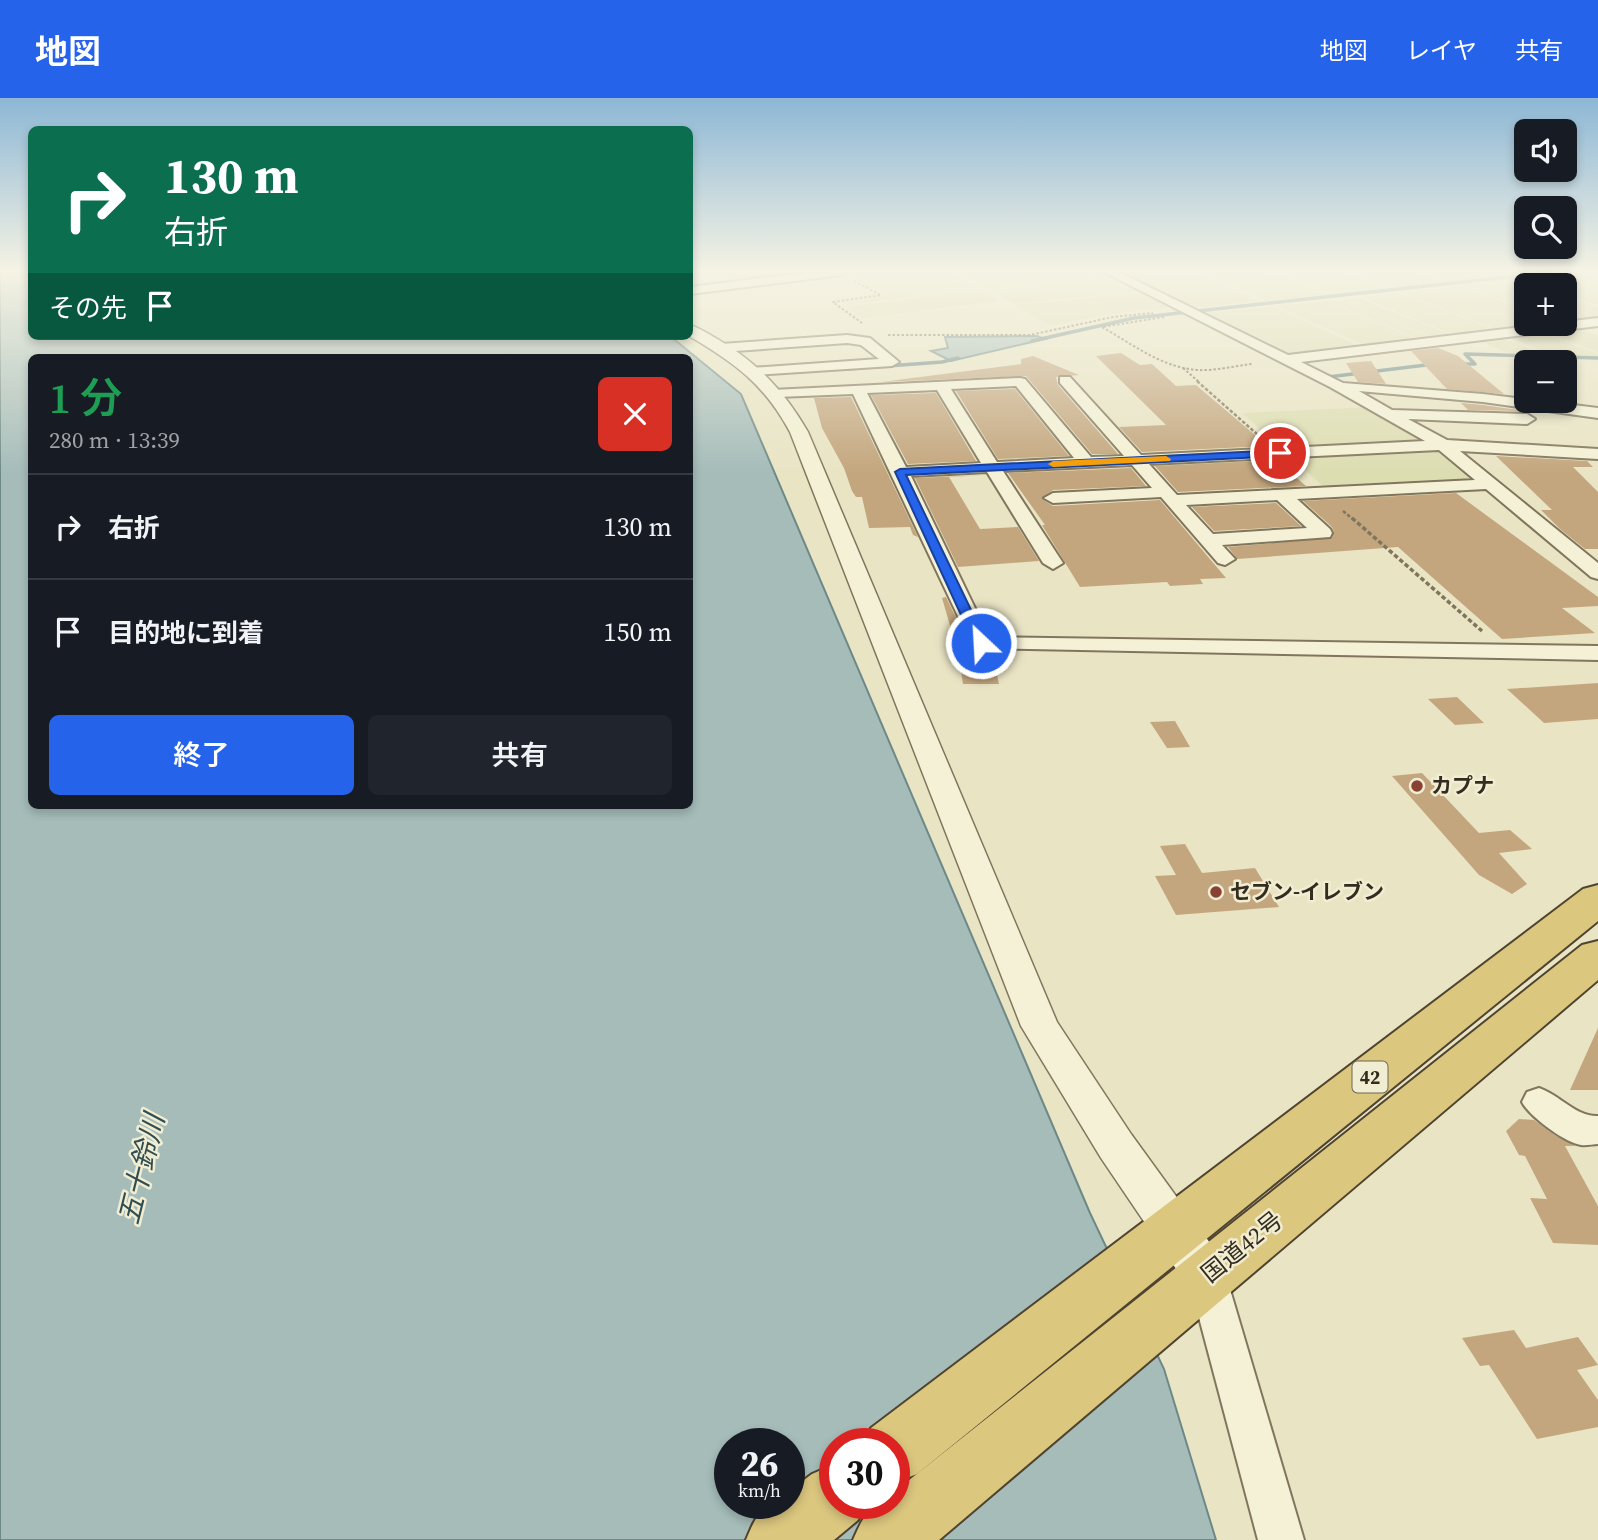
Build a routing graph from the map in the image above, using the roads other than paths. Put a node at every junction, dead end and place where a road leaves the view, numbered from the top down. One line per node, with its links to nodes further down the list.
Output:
1 (706, 339): 6 (street)
2 (831, 339): 6 (street)
3 (855, 339): 8 (street)
4 (1247, 339): 7 (street)
5 (1455, 339): 7 (street)
6 (721, 348): 8 (street)
7 (1291, 359): 10 (street)
8 (755, 371): 13 (street)
9 (1065, 380): 18 (street)
10 (1335, 384): 14 (street); 15 (street)
11 (942, 386): 12 (street); 19 (street); 20 (street)
12 (858, 390): 13 (street); 21 (street)
13 (777, 393): 35 (street)
14 (1389, 414): 15 (street); 16 (street)
15 (1596, 416)
16 (1443, 445): 17 (street); 18 (street); 22 (street)
17 (1598, 454)
18 (1138, 460): 19 (street); 24 (street)
19 (1087, 463): 20 (street)
20 (992, 467): 21 (street); 28 (street)
21 (900, 472): 30 (street)
22 (1493, 484): 23 (street); 29 (street)
23 (1282, 495): 24 (street); 26 (street)
24 (1170, 496): 25 (street); 26 (street)
25 (1053, 498)
26 (1208, 540): 27 (street)
27 (1225, 559)
28 (1053, 562)
29 (1598, 573)
30 (1598, 653)
31 (1598, 899): 35 (highway, 国道42号 / 42)
32 (1598, 956): 35 (highway, 国道42号 / 42)
33 (1539, 1102): 34 (street)
34 (1592, 1137)
35 (1174, 1267): 36 (highway, 国道42号 / 42); 39 (highway, 国道42号 / 42); 40 (street)
36 (910, 1440)
37 (819, 1510): 38 (highway)
38 (780, 1540)
39 (887, 1540)
40 (1281, 1540)

